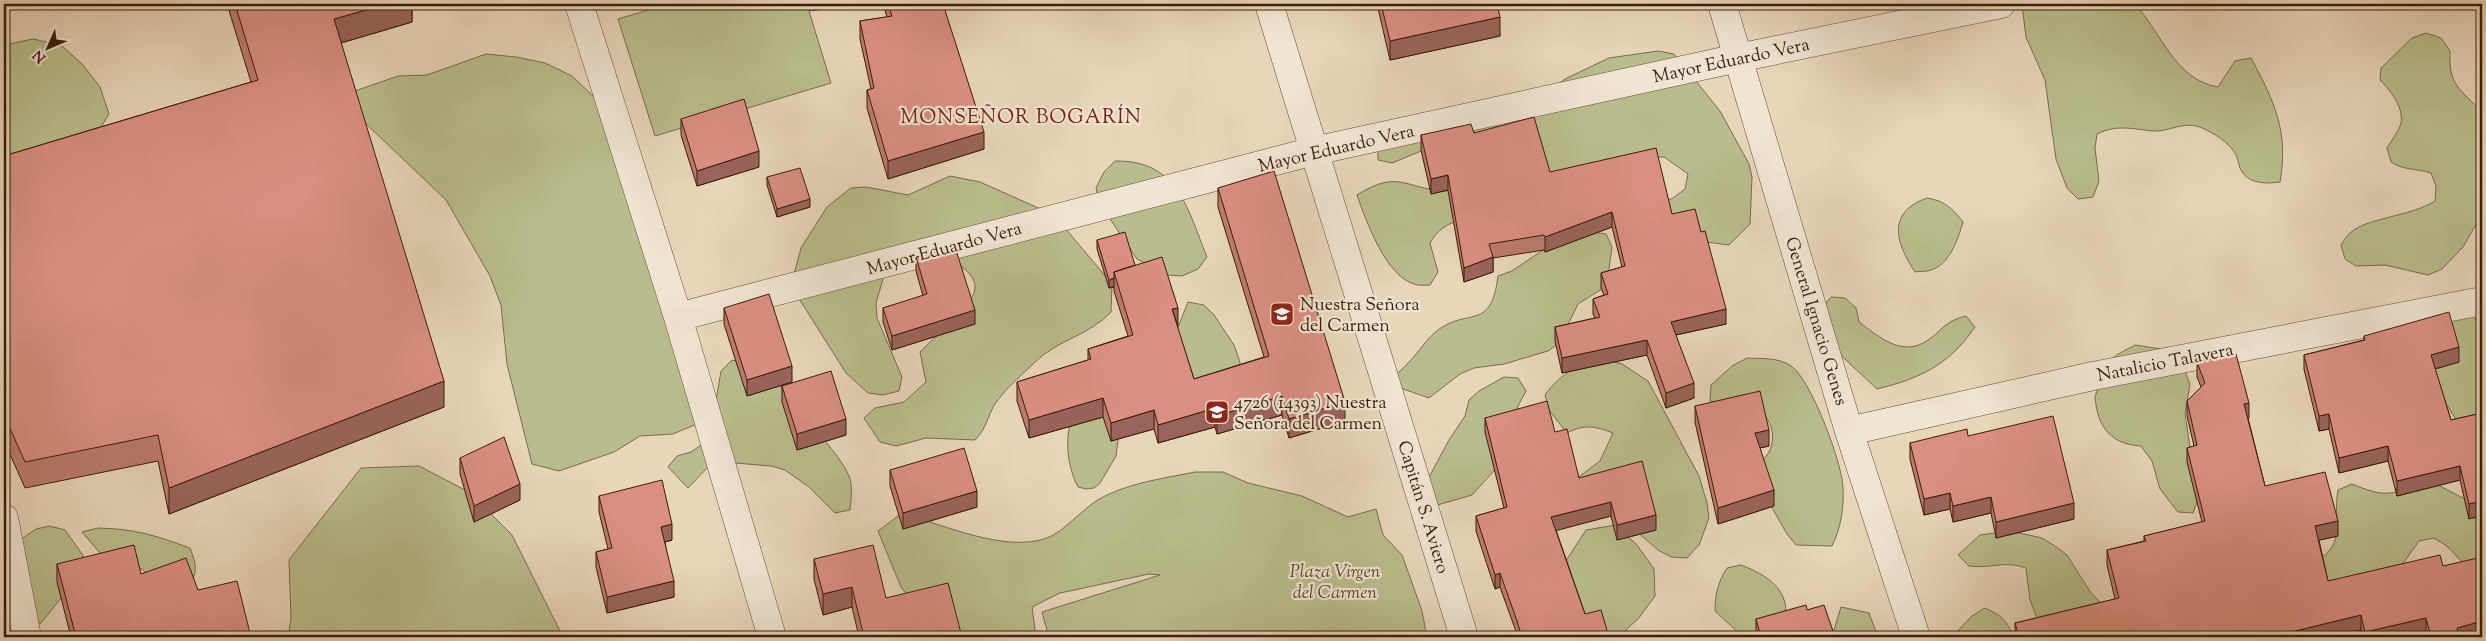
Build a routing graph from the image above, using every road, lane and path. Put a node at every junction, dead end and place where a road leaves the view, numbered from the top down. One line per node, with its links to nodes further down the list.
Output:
1 (579, 4): 8 (street)
2 (1269, 4): 6 (street, Capitán S. Aviero)
3 (1722, 4): 5 (street, General Ignacio Genes)
4 (2001, 4): 5 (street, Mayor Eduardo Vera)
5 (1738, 58): 6 (street, Mayor Eduardo Vera); 9 (street, General Ignacio Genes)
6 (1314, 151): 8 (street, Mayor Eduardo Vera); 13 (street, Capitán S. Aviero)
7 (2482, 300): 9 (street, Natalicio Talavera)
8 (678, 317): 12 (street)
9 (1849, 431): 14 (street, General Ignacio Genes)
10 (5, 532): 11 (street)
11 (27, 637)
12 (772, 637)
13 (1464, 637)
14 (1916, 637)

